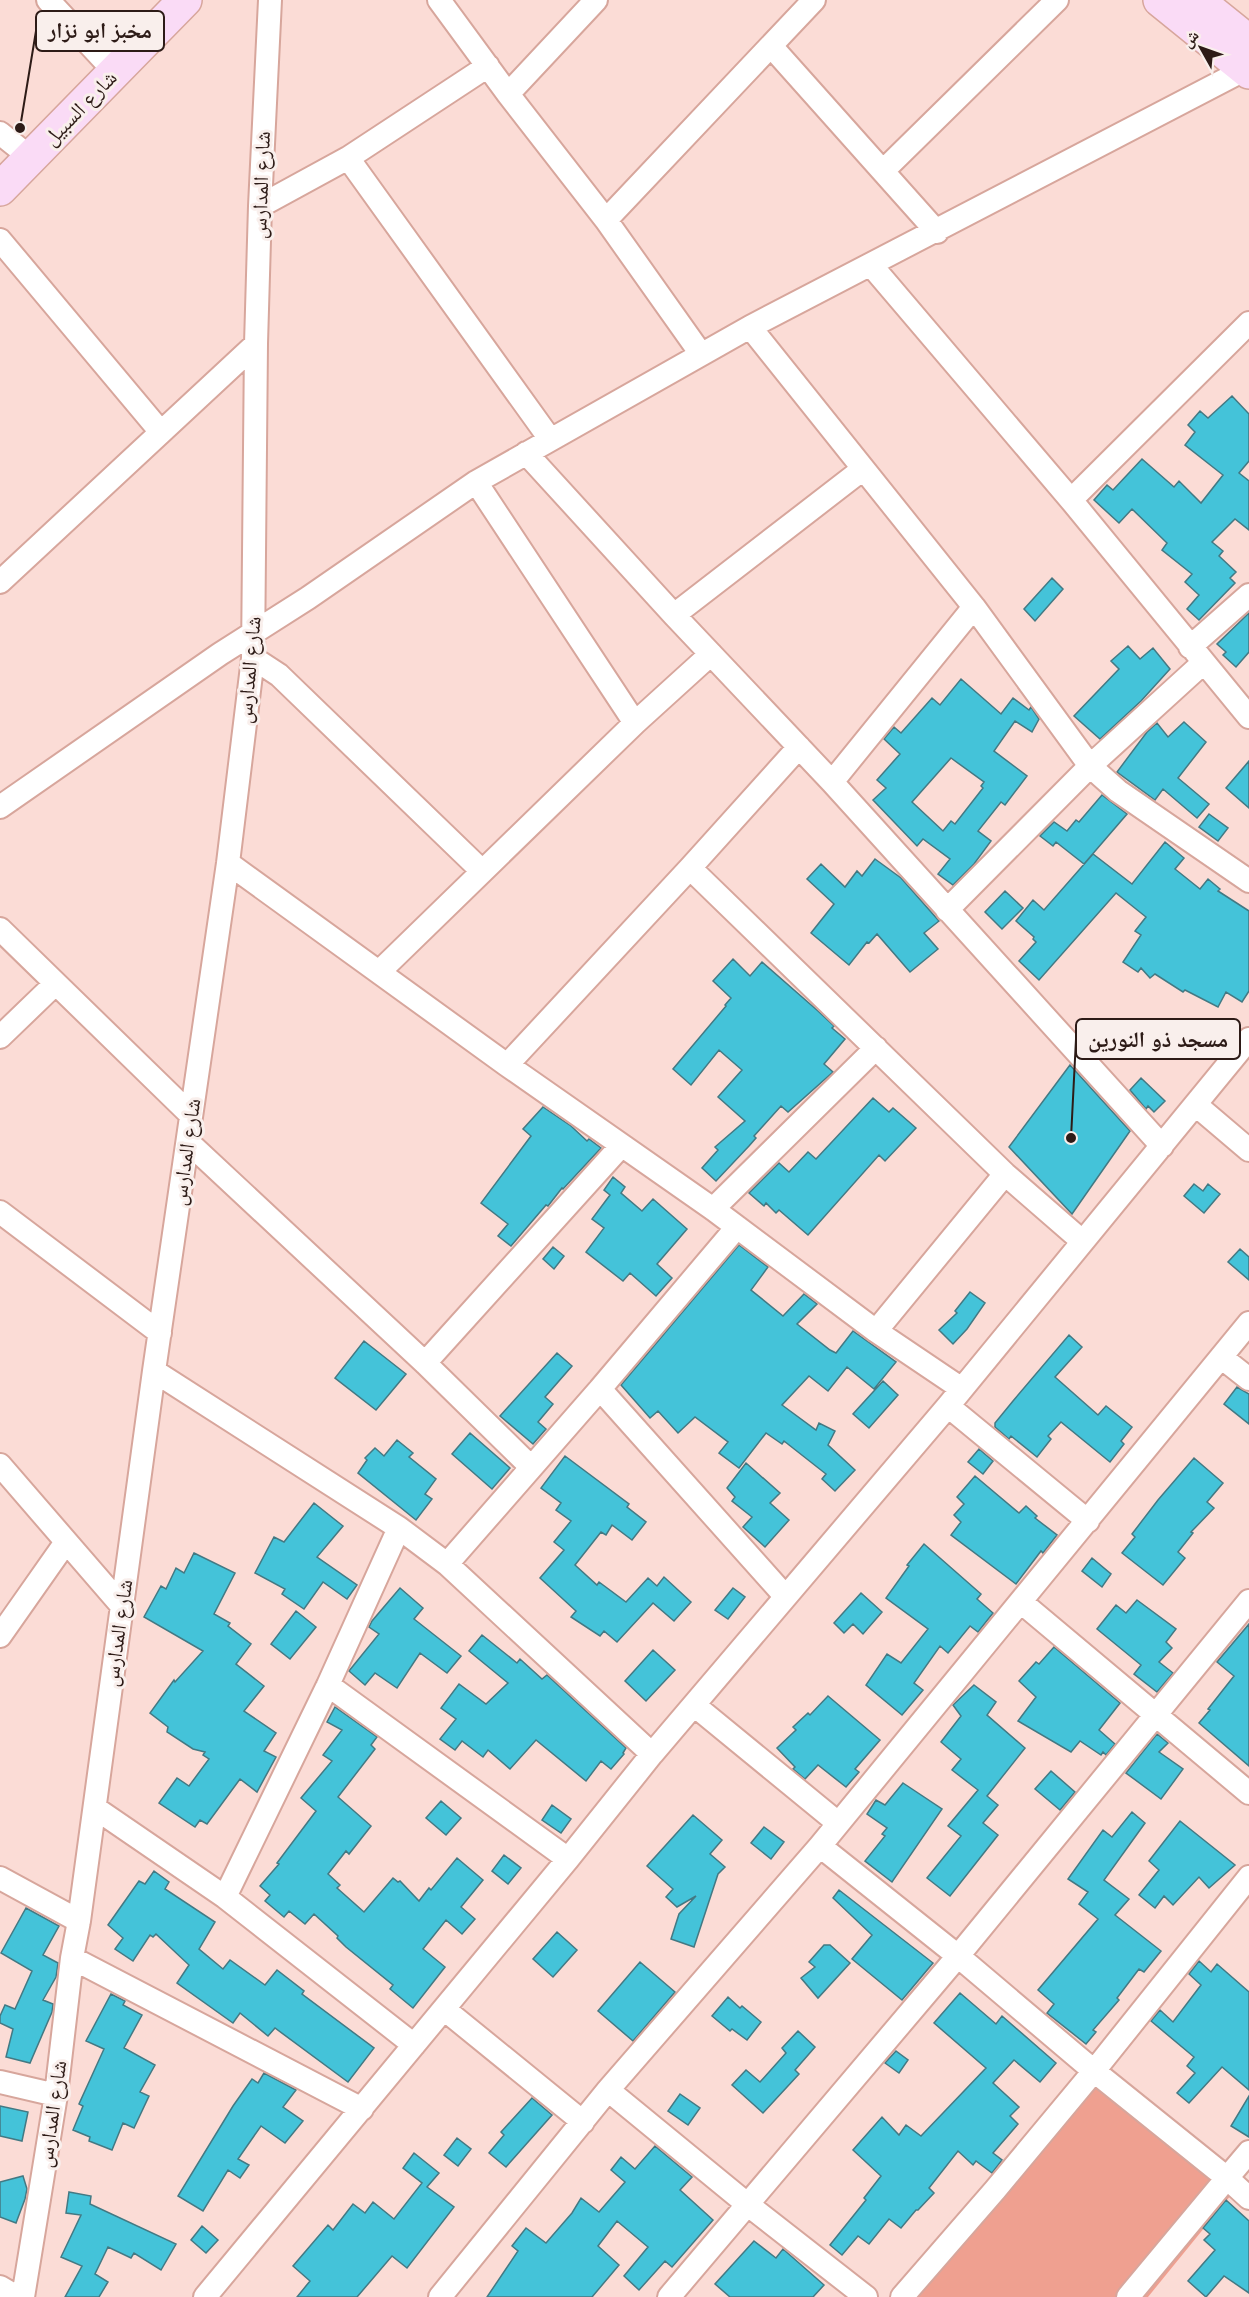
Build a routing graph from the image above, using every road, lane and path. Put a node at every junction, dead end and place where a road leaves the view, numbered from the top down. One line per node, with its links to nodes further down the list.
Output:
1 (48, 0): 13 (street)
2 (270, 0): 20 (street, شارع المدارس)
3 (439, 0): 12 (street)
4 (596, 0): 14 (street)
5 (814, 0): 10 (street)
6 (1057, 0): 18 (street)
7 (1160, 0): 11 (street)
8 (1197, 0): 11 (street)
9 (176, 4): 13 (street, شارع السبيل)
10 (771, 46): 18 (street); 21 (street)
11 (1248, 61): 22 (street)
12 (488, 66): 14 (street); 17 (street)
13 (115, 72): 16 (street, شارع السبيل)
14 (508, 94): 21 (street)
15 (0, 133): 16 (street)
16 (31, 158): 19 (street, شارع السبيل)
17 (348, 158): 20 (street); 30 (street)
18 (883, 171): 22 (street)
19 (0, 189)
20 (260, 206): 27 (street, شارع المدارس)
21 (606, 220): 28 (street)
22 (937, 232): 24 (street)
23 (0, 240): 29 (street)
24 (871, 265): 26 (street); 34 (street)
25 (1249, 323): 34 (street)
26 (750, 327): 28 (street); 32 (street)
27 (256, 344): 29 (street); 39 (street, شارع المدارس)
28 (701, 354): 30 (street)
29 (160, 431): 35 (street)
30 (550, 439): 31 (street)
31 (526, 453): 33 (street); 38 (street)
32 (863, 469): 37 (street); 38 (street)
33 (476, 482): 39 (street); 44 (street)
34 (1071, 500): 41 (street)
35 (0, 582)
36 (1249, 595): 41 (street)
37 (974, 607): 46 (street); 47 (street)
38 (674, 615): 40 (street)
39 (254, 632): 42 (street, شارع المدارس); 48 (street)
40 (711, 654): 44 (street); 45 (street)
41 (1197, 655): 43 (street); 46 (street)
42 (253, 658): 49 (street, شارع المدارس); 51 (street)
43 (1249, 717)
44 (635, 723): 51 (street)
45 (799, 747): 47 (street); 50 (street)
46 (1090, 766): 52 (street); 53 (street)
47 (832, 782): 53 (street)
48 (0, 807)
49 (228, 863): 55 (street); 62 (street, شارع المدارس)
50 (690, 868): 59 (street); 60 (street)
51 (482, 871): 55 (street)
52 (1249, 881)
53 (947, 910): 65 (street)
54 (0, 929): 56 (street)
55 (379, 972): 60 (street)
56 (55, 984): 57 (street); 62 (street)
57 (0, 1037)
58 (1249, 1039): 61 (street)
59 (876, 1048): 67 (street); 68 (street)
60 (507, 1065): 64 (street)
61 (1196, 1105): 65 (street); 66 (street)
62 (192, 1115): 63 (street, شارع المدارس)
63 (188, 1142): 74 (street, شارع المدارس); 76 (street)
64 (621, 1146): 68 (street); 76 (street)
65 (1162, 1146): 71 (street)
66 (1249, 1150)
67 (1005, 1174): 71 (street); 73 (street)
68 (713, 1209): 70 (street)
69 (0, 1212): 74 (street)
70 (737, 1227): 73 (street); 79 (street)
71 (1082, 1241): 80 (street)
72 (1249, 1323): 75 (street)
73 (876, 1330): 80 (street)
74 (160, 1333): 77 (street, شارع المدارس)
75 (1221, 1357): 78 (street); 83 (street)
76 (425, 1363): 82 (street)
77 (154, 1371): 84 (street); 90 (street, شارع المدارس)
78 (1249, 1379)
79 (600, 1389): 82 (street); 87 (street)
80 (955, 1397): 83 (street); 87 (street)
81 (0, 1465): 85 (street)
82 (531, 1467): 86 (street)
83 (1088, 1521): 89 (street)
84 (399, 1528): 86 (street); 92 (street)
85 (66, 1542): 90 (street); 91 (street)
86 (447, 1564): 95 (street)
87 (785, 1596): 93 (street)
88 (1249, 1601): 94 (street)
89 (1022, 1602): 94 (street); 98 (street)
90 (122, 1606): 97 (street, شارع المدارس)
91 (0, 1636)
92 (328, 1685): 100 (street); 103 (street)
93 (694, 1705): 95 (street); 98 (street)
94 (1157, 1715): 96 (street); 105 (street)
95 (652, 1754): 100 (street)
96 (1249, 1793)
97 (94, 1808): 103 (street); 104 (street, شارع المدارس)
98 (838, 1823): 99 (street)
99 (820, 1846): 105 (street); 111 (street)
100 (568, 1859): 107 (street)
101 (1249, 1877): 109 (street)
102 (0, 1878): 104 (street)
103 (225, 1897): 108 (street)
104 (79, 1921): 106 (street, شارع المدارس)
105 (958, 1956): 109 (street); 118 (street)
106 (72, 1958): 112 (street, شارع المدارس); 113 (street)
107 (444, 2009): 108 (street); 114 (street)
108 (414, 2045): 113 (street)
109 (1094, 2071): 116 (street); 126 (street)
110 (0, 2082): 112 (street)
111 (608, 2090): 114 (street); 118 (street)
112 (56, 2095): 121 (street, شارع المدارس)
113 (362, 2109): 122 (street)
114 (583, 2122): 123 (street)
115 (1249, 2152): 116 (street)
116 (1227, 2178): 117 (street); 127 (street)
117 (1249, 2198)
118 (747, 2204): 124 (street); 125 (street)
119 (0, 2287): 120 (street)
120 (17, 2297)
121 (23, 2297)
122 (205, 2297)
123 (440, 2297)
124 (669, 2297)
125 (866, 2297)
126 (902, 2297)
127 (1128, 2297)

